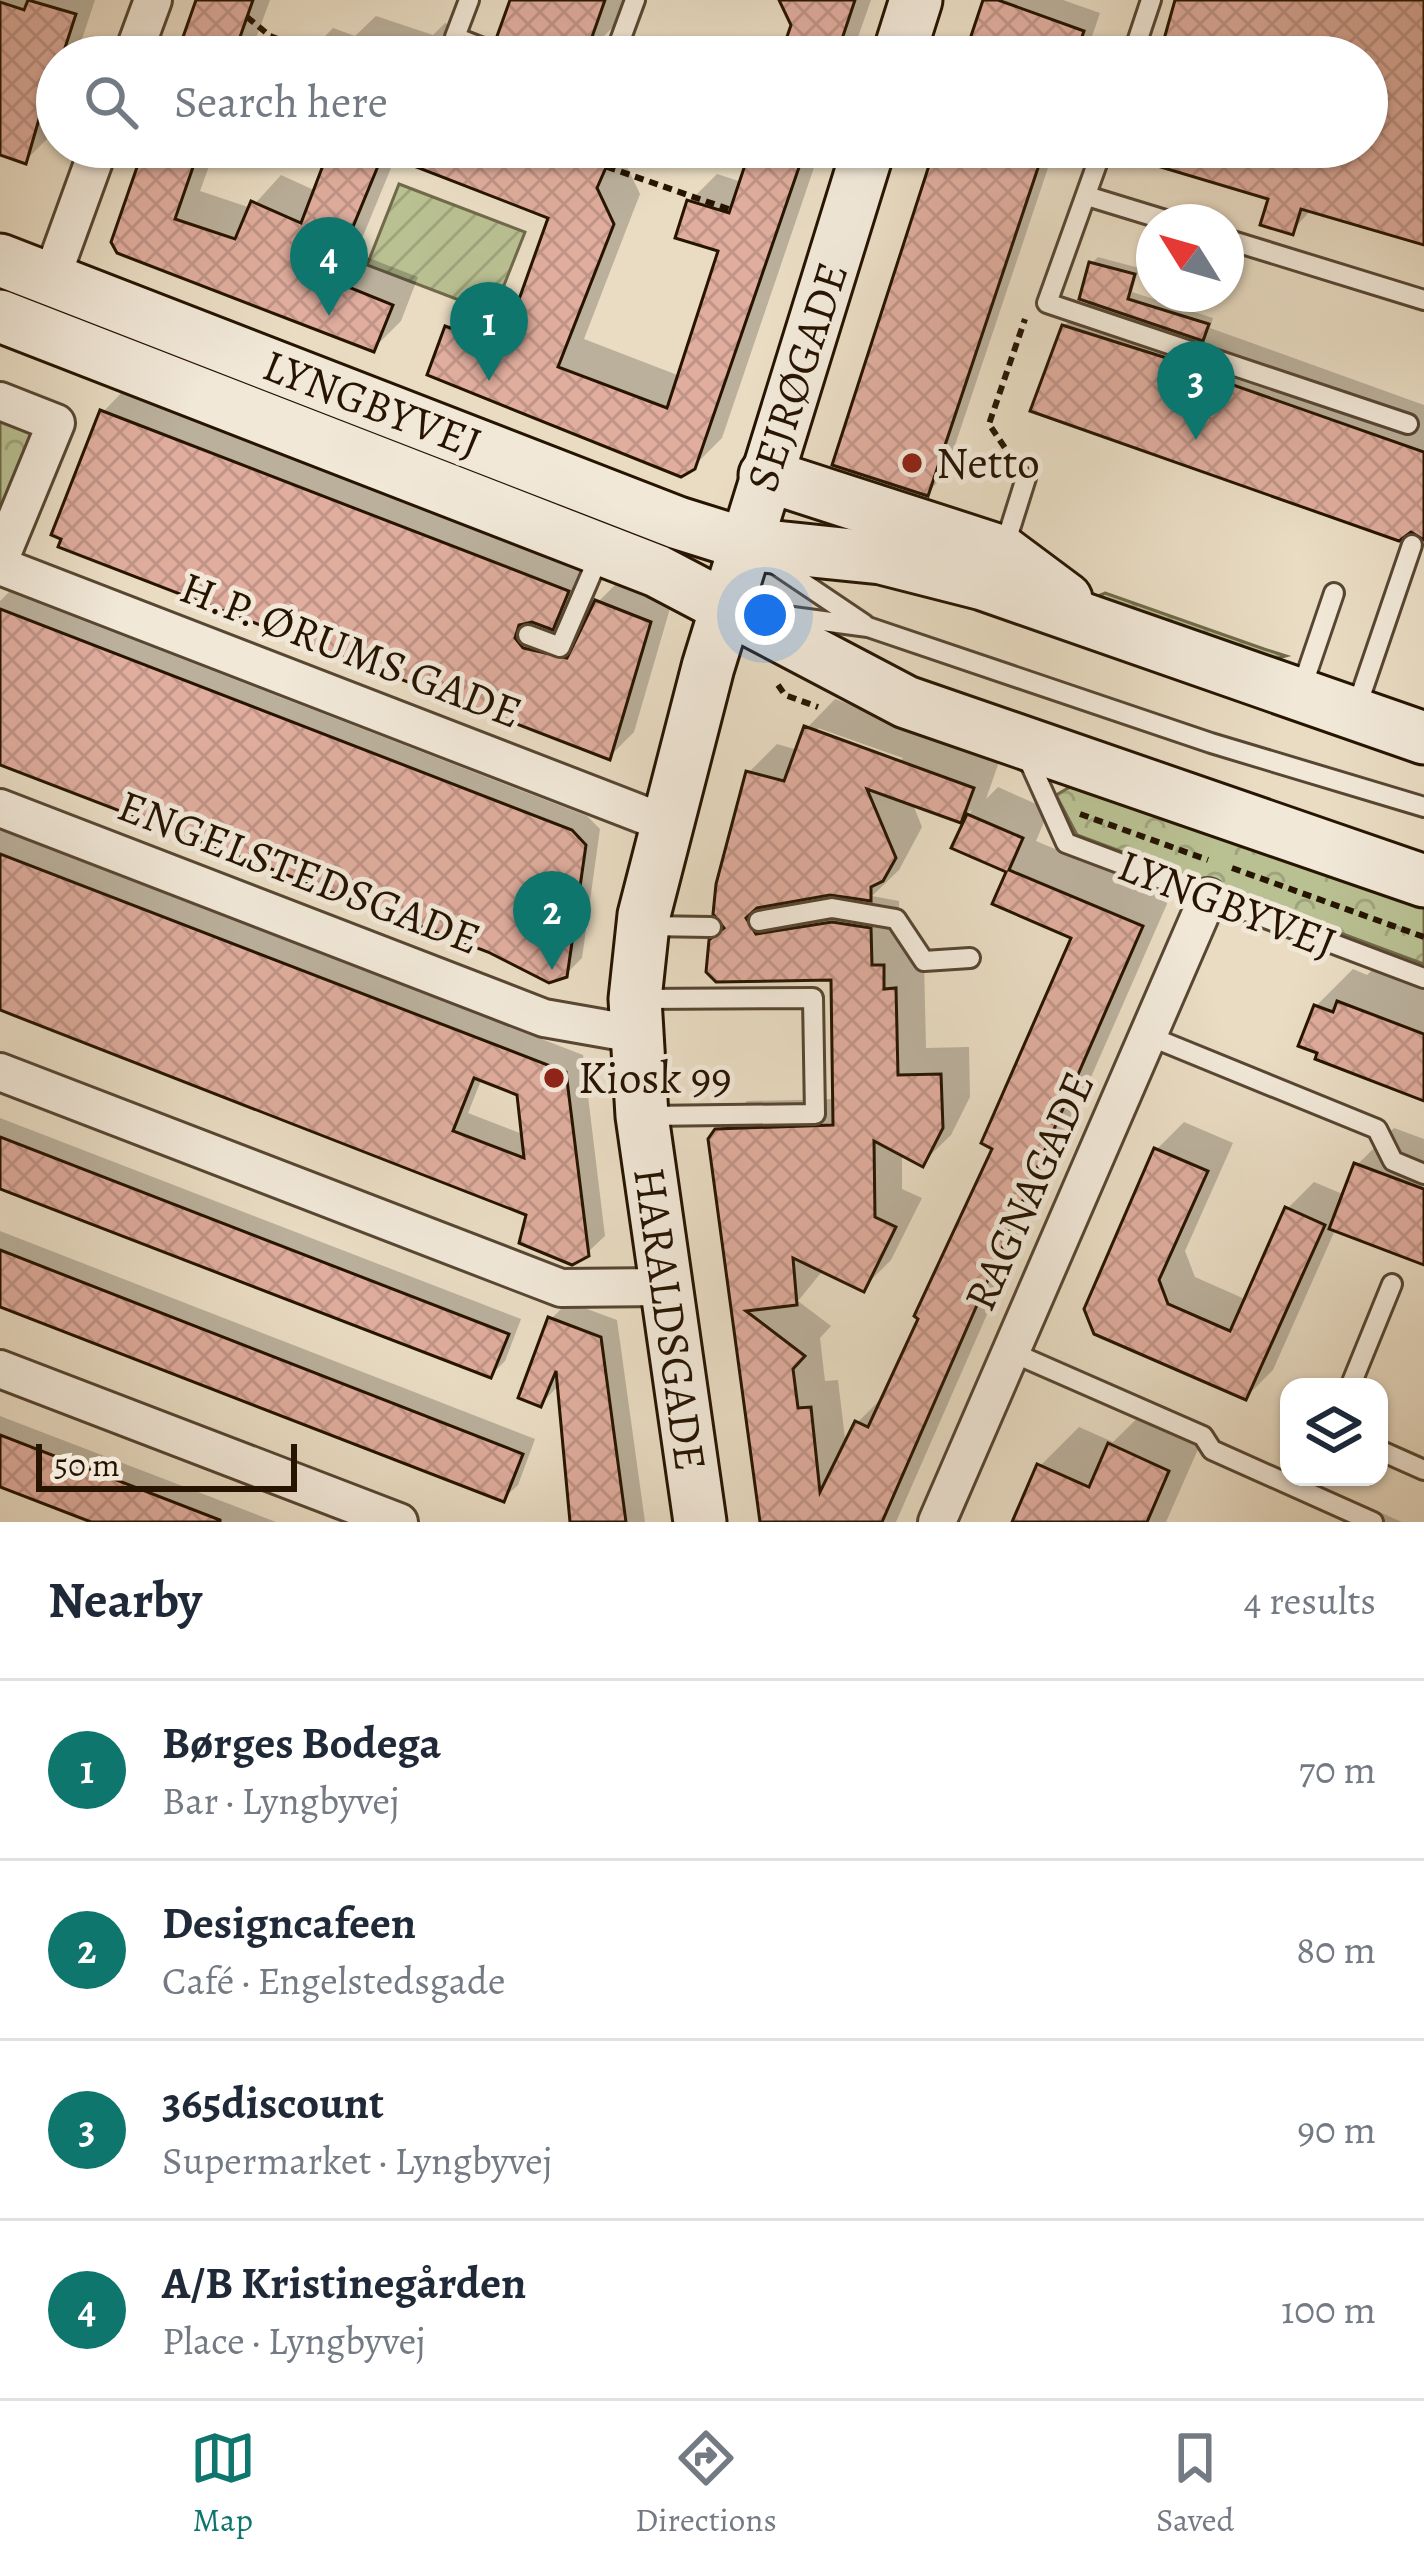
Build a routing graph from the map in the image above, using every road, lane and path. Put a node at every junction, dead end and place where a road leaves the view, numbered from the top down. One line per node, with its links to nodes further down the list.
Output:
1 (153, 0): 7 (street)
2 (469, 0): 9 (lane)
3 (634, 0): 10 (lane)
4 (916, 0): 11 (street)
5 (1151, 0): 12 (lane)
6 (247, 17): 8 (path)
7 (140, 36)
8 (272, 36)
9 (456, 36)
10 (621, 36)
11 (905, 36)
12 (1139, 36)
13 (91, 168): 22 (street)
14 (610, 168): 18 (path)
15 (862, 168): 28 (street, SEJRØGADE)
16 (1096, 168): 17 (lane)
17 (1087, 196): 19 (lane); 24 (lane)
18 (731, 210)
19 (1136, 211)
20 (1244, 245): 23 (lane)
21 (0, 260): 22 (street, LYNGBYVEJ)
22 (51, 279): 30 (street, LYNGBYVEJ)
23 (1424, 300)
24 (1047, 303): 27 (lane); 29 (path)
25 (0, 316): 32 (street, LYNGBYVEJ)
26 (0, 400): 34 (street)
27 (1408, 424)
28 (765, 475): 30 (street, SEJRØGADE); 33 (street)
29 (1026, 478): 33 (lane)
30 (745, 544): 36 (street, SEJRØGADE); 37 (street, LYNGBYVEJ); 38 (lane, LYNGBYVEJ)
31 (1412, 545): 41 (lane)
32 (602, 550): 36 (street, LYNGBYVEJ); 39 (lane)
33 (1003, 552): 37 (street)
34 (0, 563): 47 (street, H.P. ØRUMS GADE)
35 (1334, 593): 40 (lane)
36 (725, 608): 38 (lane, LYNGBYVEJ); 43 (street, LYNGBYVEJ); 47 (street, HARALDSGADE)
37 (1092, 622): 40 (street, LYNGBYVEJ)
38 (868, 627): 45 (lane, LYNGBYVEJ)
39 (528, 635)
40 (1300, 694): 41 (street, LYNGBYVEJ)
41 (1354, 713): 42 (street, LYNGBYVEJ)
42 (1424, 738)
43 (1020, 742): 44 (lane, LYNGBYVEJ); 48 (street, LYNGBYVEJ)
44 (1047, 802): 49 (lane, LYNGBYVEJ); 53 (path)
45 (1424, 807)
46 (0, 808): 56 (street, ENGELSTEDSGADE)
47 (667, 824): 51 (street, HARALDSGADE)
48 (1424, 881)
49 (1208, 897): 55 (lane, LYNGBYVEJ); 57 (street, RAGNAGADE)
50 (759, 921): 54 (lane)
51 (643, 926): 52 (lane); 56 (street, HARALDSGADE)
52 (711, 927)
53 (1424, 937)
54 (970, 958)
55 (1424, 978)
56 (635, 1016): 59 (street, HARALDSGADE); 59 (lane, HARALDSGADE)
57 (1148, 1036): 60 (lane); 63 (street, RAGNAGADE)
58 (0, 1072): 62 (street)
59 (642, 1116): 62 (street, HARALDSGADE)
60 (1424, 1174)
61 (1392, 1284): 65 (lane)
62 (663, 1287): 69 (street, HARALDSGADE)
63 (1011, 1352): 70 (street, RAGNAGADE); 71 (lane)
64 (0, 1369): 68 (street)
65 (1354, 1378)
66 (1388, 1454): 67 (lane)
67 (1424, 1470)
68 (399, 1522)
69 (700, 1522)
70 (937, 1522)
71 (1373, 1522)

